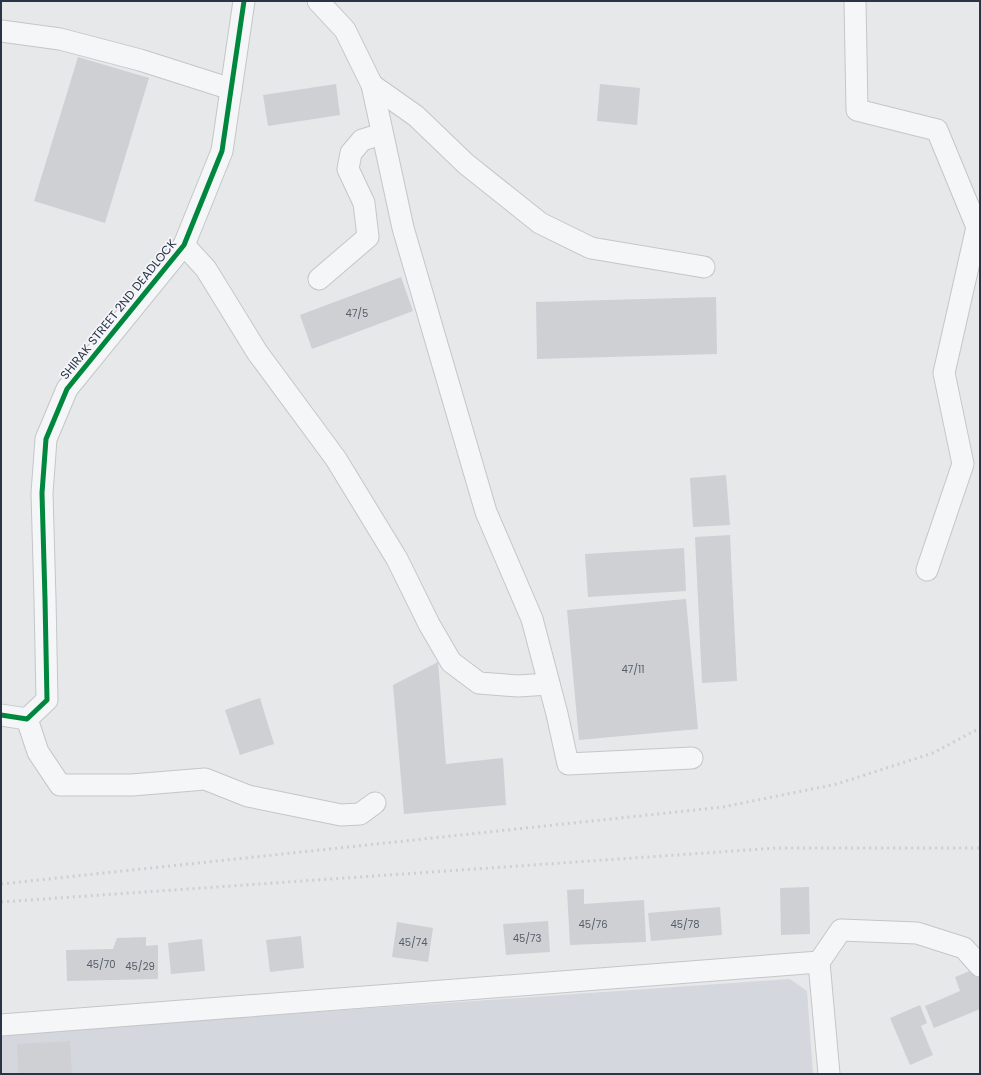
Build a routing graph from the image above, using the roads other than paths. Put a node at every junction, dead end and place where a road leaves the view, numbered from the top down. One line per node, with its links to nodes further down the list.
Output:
1 (244, 1): 6 (street, SHIRAK STREET 2ND DEADLOCK)
2 (318, 1): 5 (street)
3 (855, 1): 11 (street)
4 (1, 31): 6 (street)
5 (372, 85): 7 (street); 9 (street)
6 (231, 89): 8 (street, SHIRAK STREET 2ND DEADLOCK)
7 (382, 134): 10 (street); 12 (street)
8 (184, 245): 12 (street); 14 (street, SHIRAK STREET 2ND DEADLOCK)
9 (704, 266)
10 (319, 279)
11 (927, 570)
12 (549, 684): 15 (street)
13 (1, 715): 14 (street)
14 (27, 718): 16 (street)
15 (692, 758)
16 (375, 803)
17 (819, 962): 18 (street); 19 (street); 20 (street)
18 (980, 966)
19 (1, 1025)
20 (829, 1074)

